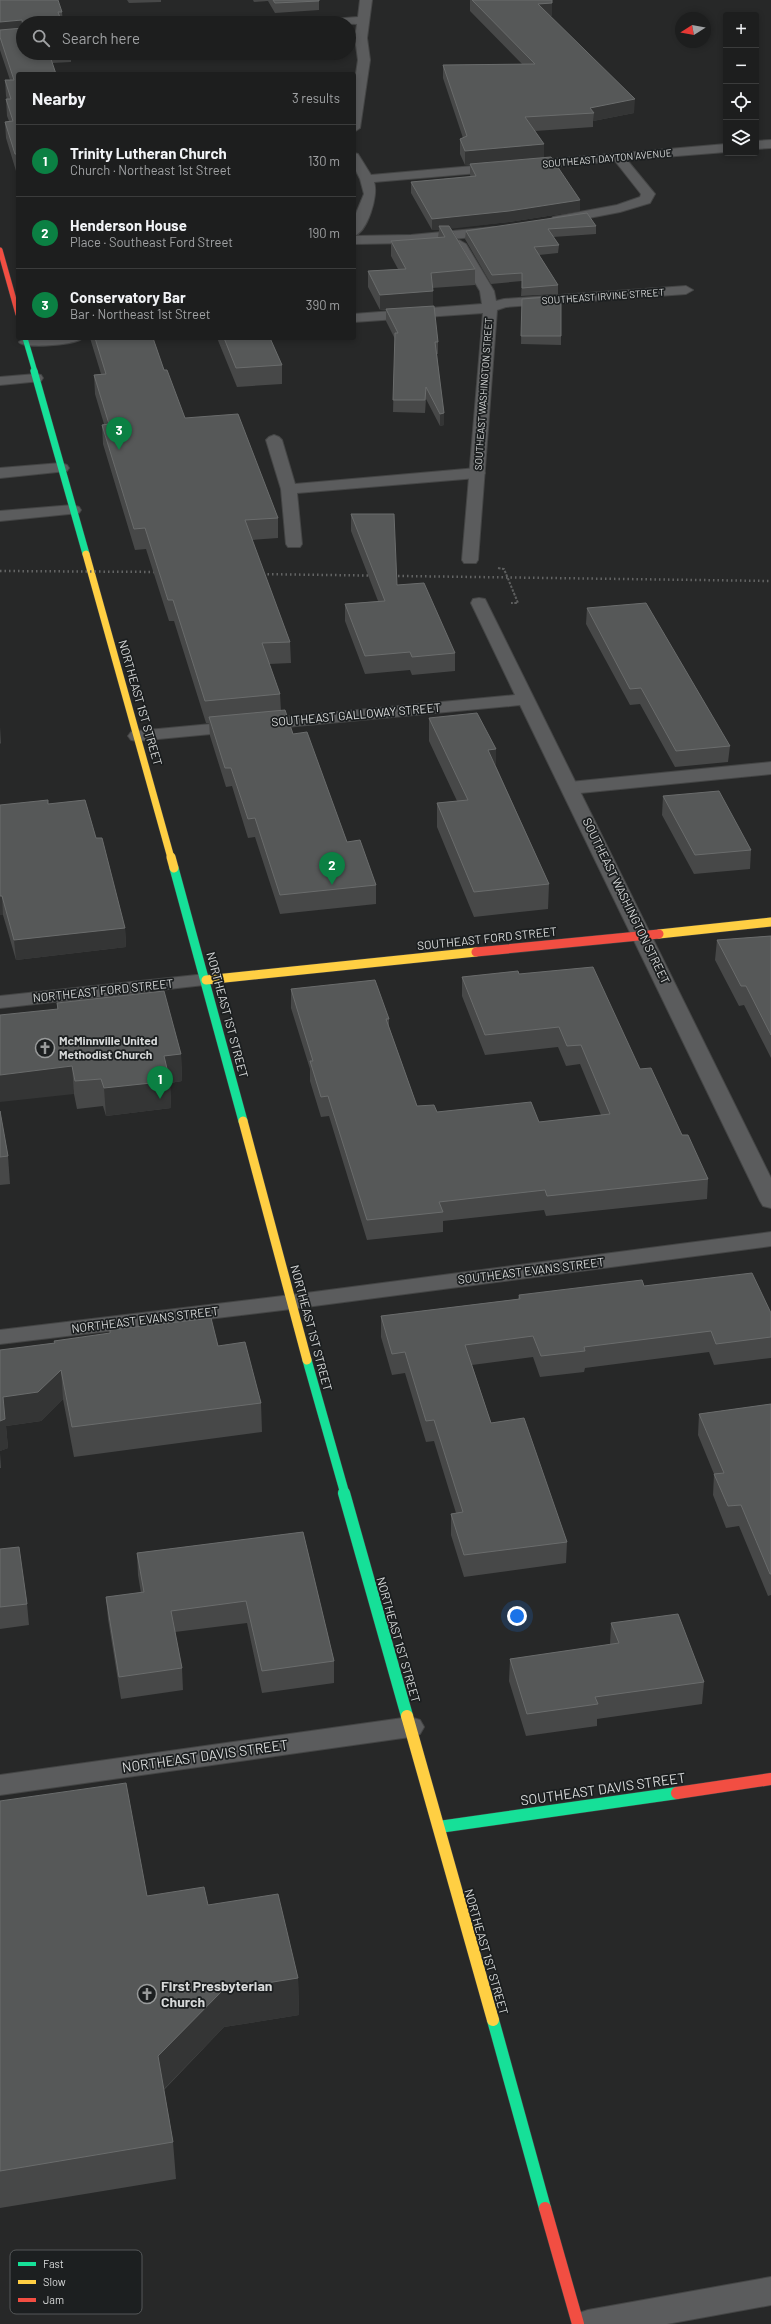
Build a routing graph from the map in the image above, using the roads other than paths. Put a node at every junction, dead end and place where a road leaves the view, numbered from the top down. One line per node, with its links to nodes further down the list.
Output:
1 (366, 0): 3 (street)
2 (356, 20): 3 (street)
3 (362, 20): 4 (street)
4 (356, 114)
5 (771, 144): 6 (street)
6 (759, 145)
7 (723, 148): 8 (street, SOUTHEAST DAYTON AVENUE)
8 (618, 157): 10 (street, SOUTHEAST DAYTON AVENUE); 11 (street)
9 (356, 160): 10 (street)
10 (368, 179): 12 (street)
11 (543, 223)
12 (356, 228)
13 (507, 229): 14 (street)
14 (455, 236): 15 (street); 19 (street, SOUTHEAST WASHINGTON STREET)
15 (356, 240)
16 (0, 250): 18 (street)
17 (686, 290): 19 (street, SOUTHEAST IRVINE STREET)
18 (16, 307)
19 (490, 308): 20 (street, SOUTHEAST IRVINE STREET); 27 (street, SOUTHEAST WASHINGTON STREET)
20 (356, 318)
21 (25, 340): 22 (street, NORTHEAST 1ST STREET)
22 (36, 378): 23 (street); 25 (street, NORTHEAST 1ST STREET)
23 (0, 381)
24 (274, 440): 28 (street)
25 (61, 468): 26 (street); 29 (street, NORTHEAST 1ST STREET)
26 (0, 473)
27 (477, 473): 28 (street); 32 (street, SOUTHEAST WASHINGTON STREET)
28 (289, 489): 31 (street)
29 (73, 510): 30 (street); 35 (street, NORTHEAST 1ST STREET)
30 (0, 516)
31 (294, 544)
32 (470, 560)
33 (479, 603): 34 (street, SOUTHEAST WASHINGTON STREET)
34 (527, 699): 35 (street, SOUTHEAST GALLOWAY STREET); 37 (street, SOUTHEAST WASHINGTON STREET)
35 (136, 736): 40 (street, NORTHEAST 1ST STREET)
36 (771, 768): 37 (street)
37 (570, 788): 39 (street, SOUTHEAST WASHINGTON STREET)
38 (771, 922): 39 (street, SOUTHEAST FORD STREET)
39 (642, 935): 40 (street, SOUTHEAST FORD STREET); 42 (street, SOUTHEAST WASHINGTON STREET)
40 (206, 980): 41 (street, NORTHEAST FORD STREET); 44 (street, NORTHEAST 1ST STREET)
41 (0, 1002)
42 (771, 1201)
43 (771, 1239): 44 (street, SOUTHEAST EVANS STREET)
44 (291, 1302): 45 (street, NORTHEAST EVANS STREET); 46 (street, NORTHEAST 1ST STREET)
45 (0, 1337)
46 (410, 1727): 48 (street, NORTHEAST DAVIS STREET); 49 (street, NORTHEAST 1ST STREET)
47 (771, 1778): 49 (street, SOUTHEAST DAVIS STREET)
48 (0, 1785)
49 (439, 1827): 51 (street, NORTHEAST 1ST STREET)
50 (771, 2291): 52 (street)
51 (578, 2324)
52 (588, 2324)

